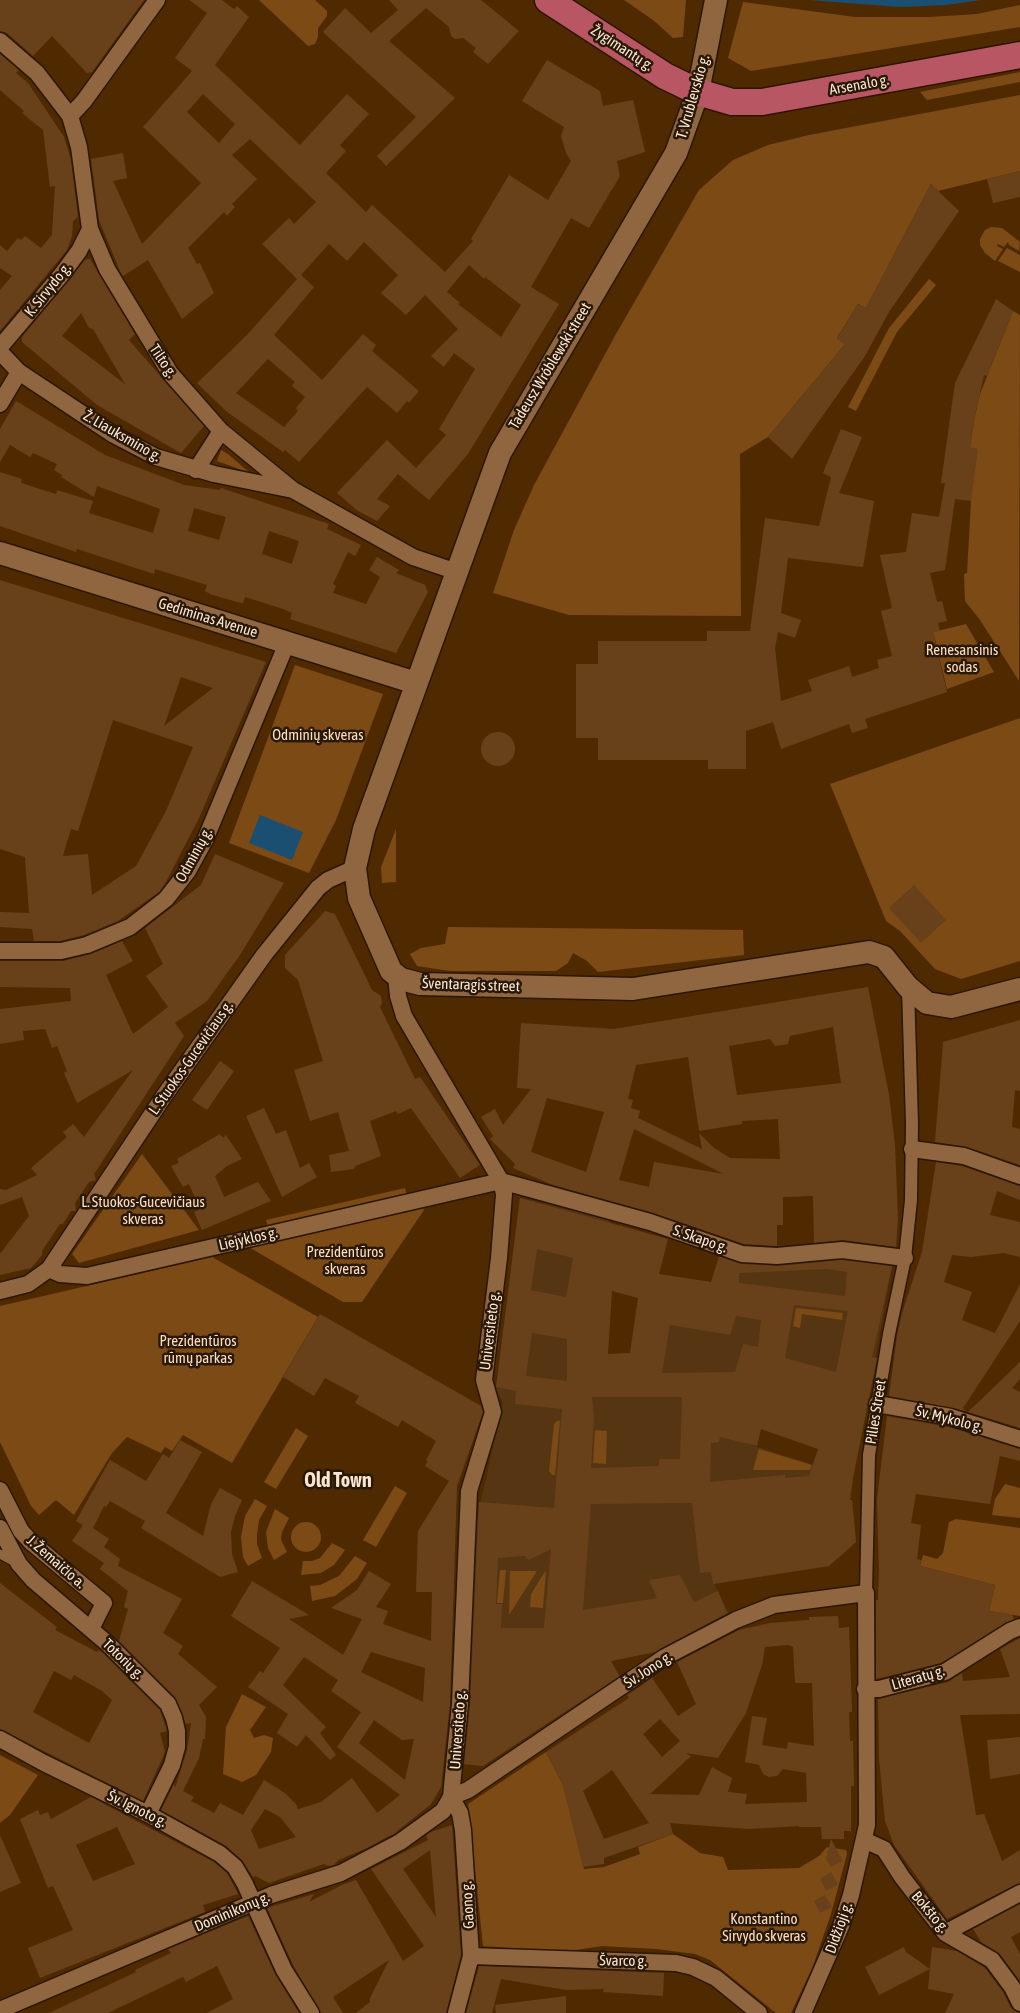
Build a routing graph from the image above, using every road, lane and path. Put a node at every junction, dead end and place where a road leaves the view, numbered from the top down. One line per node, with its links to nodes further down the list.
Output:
1 (156, 0): 7 (street)
2 (548, 0): 6 (main road, Žygimantų g.)
3 (714, 10): 6 (main road, T. Vrublevskio g.)
4 (0, 41): 7 (street, Tilto g.)
5 (1020, 55): 6 (main road, Arsenalo g.)
6 (698, 92): 17 (main road, T. Vrublevskio g.)
7 (70, 116): 8 (street, Tilto g.)
8 (90, 229): 9 (street, K. Sirvydo g.); 13 (street, Tilto g.)
9 (0, 347)
10 (0, 352): 11 (street)
11 (19, 372): 12 (street); 14 (street, Ž. Liauksmino g.)
12 (0, 404)
13 (221, 431): 14 (street); 15 (street, Tilto g.)
14 (196, 470): 15 (street, Ž. Liauksmino g.)
15 (293, 490): 17 (street, Tilto g.)
16 (0, 552): 18 (main road, Gediminas Avenue)
17 (457, 572): 19 (main road)
18 (287, 643): 19 (main road, Gediminas Avenue); 21 (street, Odminių g.)
19 (416, 683): 20 (main road)
20 (355, 868): 22 (main road); 29 (street, L. Stuokos-Gucevičiaus g.)
21 (0, 951)
22 (396, 976): 23 (main road, Šventaragis street); 27 (street, Universiteto g.)
23 (908, 987): 24 (main road); 25 (street, Pilies Street)
24 (1020, 989)
25 (912, 1149): 26 (street); 28 (street, Pilies Street)
26 (1020, 1176)
27 (501, 1181): 28 (street, S. Skapo g.); 29 (street, Liejyklos g.); 41 (street, Universiteto g.)
28 (905, 1258): 31 (street, Pilies Street)
29 (49, 1269): 30 (street)
30 (0, 1291)
31 (877, 1404): 32 (street, Šv. Mykolo g.); 36 (street, Pilies Street)
32 (1020, 1439)
33 (0, 1490): 34 (street, J. Žemaičio a.)
34 (20, 1531): 35 (street); 38 (street, J. Žemaičio a.)
35 (2, 1541): 38 (street, Totorių g.)
36 (866, 1593): 39 (street, Pilies Street); 41 (street, Šv. Jono g.)
37 (1020, 1627): 39 (street, Literatų g.)
38 (91, 1629): 42 (street, Totorių g.)
39 (865, 1690): 43 (street, Pilies Street)
40 (0, 1738): 42 (street, Šv. Ignoto g.)
41 (451, 1797): 45 (street, Dominikonų g.); 47 (street, Gaono g.)
42 (148, 1814): 45 (street, Šv. Ignoto g.)
43 (864, 1840): 46 (street, Bokšto g.); 53 (street, Didžioji g.)
44 (1020, 1893): 46 (street)
45 (253, 1903): 49 (street, Dominikonų g.); 50 (street, Šv. Ignoto g.)
46 (945, 1932): 48 (street, Bokšto g.)
47 (471, 1956): 51 (street, Gaono g.); 52 (street, Švarco g.)
48 (1020, 2003)
49 (0, 2010)
50 (311, 2013)
51 (456, 2013)
52 (759, 2013)
53 (803, 2013)

